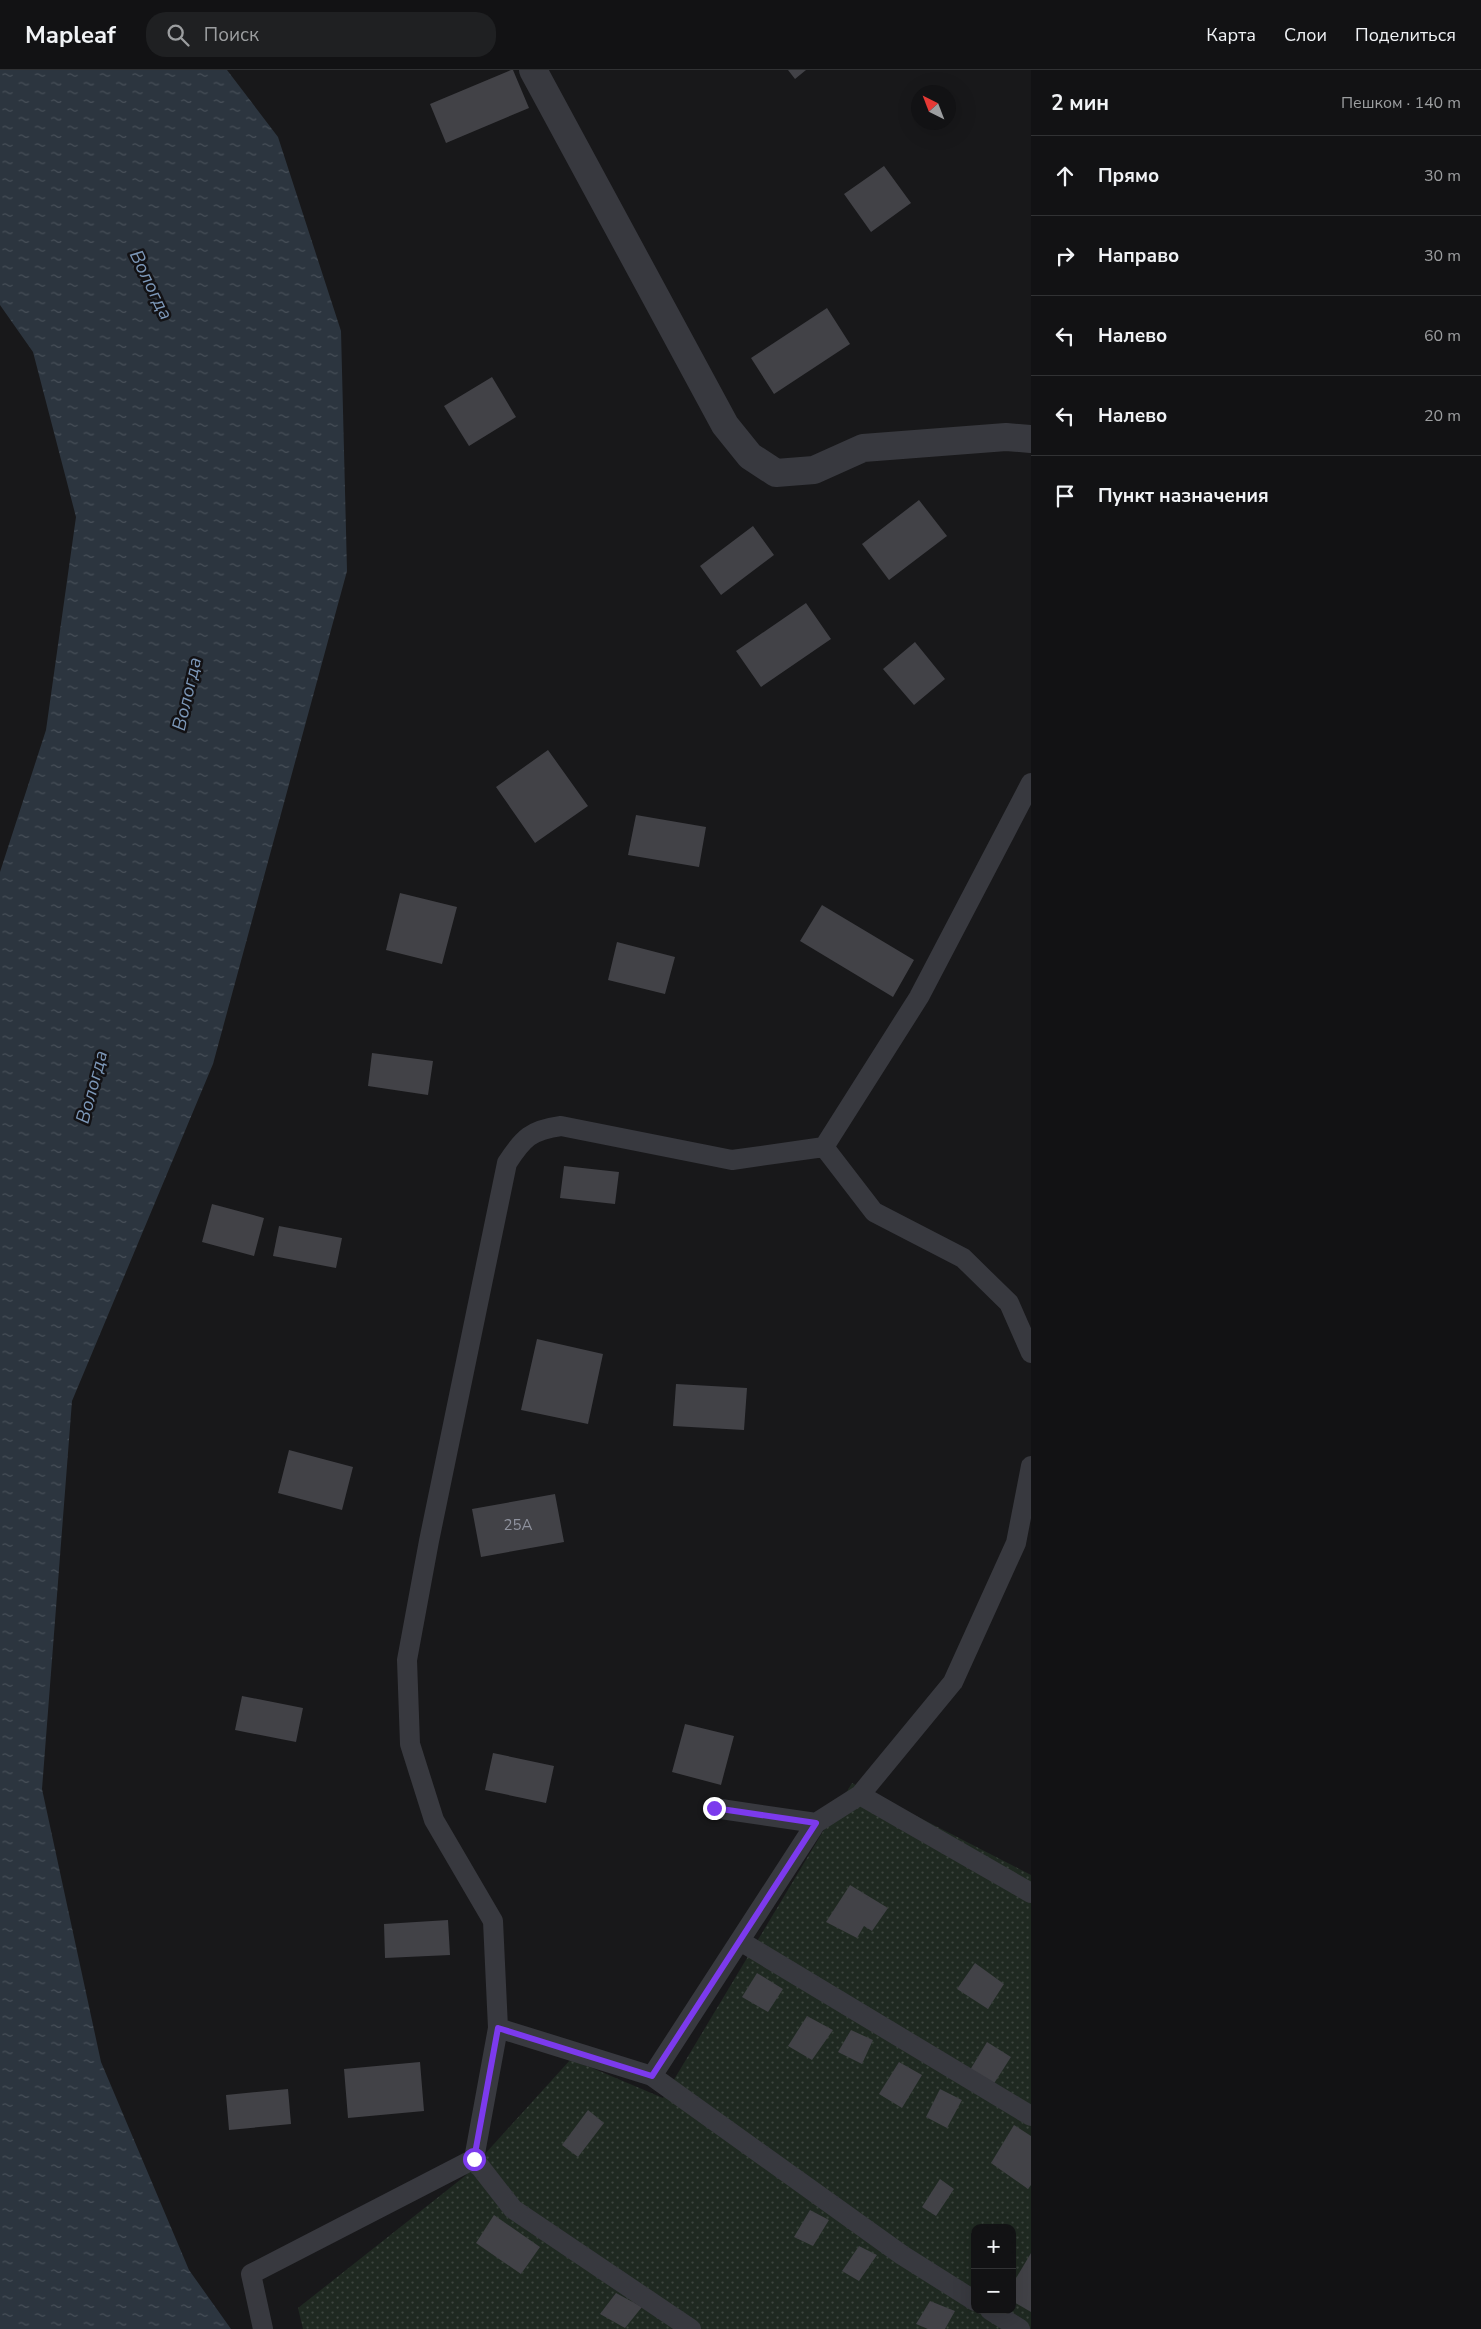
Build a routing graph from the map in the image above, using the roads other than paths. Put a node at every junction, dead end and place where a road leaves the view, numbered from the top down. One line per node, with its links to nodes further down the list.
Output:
1 (533, 70): 2 (street)
2 (1031, 439)
3 (1031, 783): 4 (lane)
4 (824, 1147): 5 (lane); 12 (lane)
5 (1031, 1354)
6 (1031, 1466): 7 (lane)
7 (860, 1795): 9 (lane); 10 (lane)
8 (714, 1808): 9 (lane)
9 (816, 1823): 11 (lane)
10 (1031, 1893)
11 (740, 1941): 13 (lane); 14 (lane)
12 (498, 2028): 13 (lane); 15 (lane)
13 (652, 2076): 16 (lane)
14 (1031, 2116)
15 (474, 2159): 18 (lane); 19 (lane)
16 (971, 2298)
17 (996, 2314): 20 (lane)
18 (263, 2329)
19 (691, 2329)
20 (1020, 2329)

